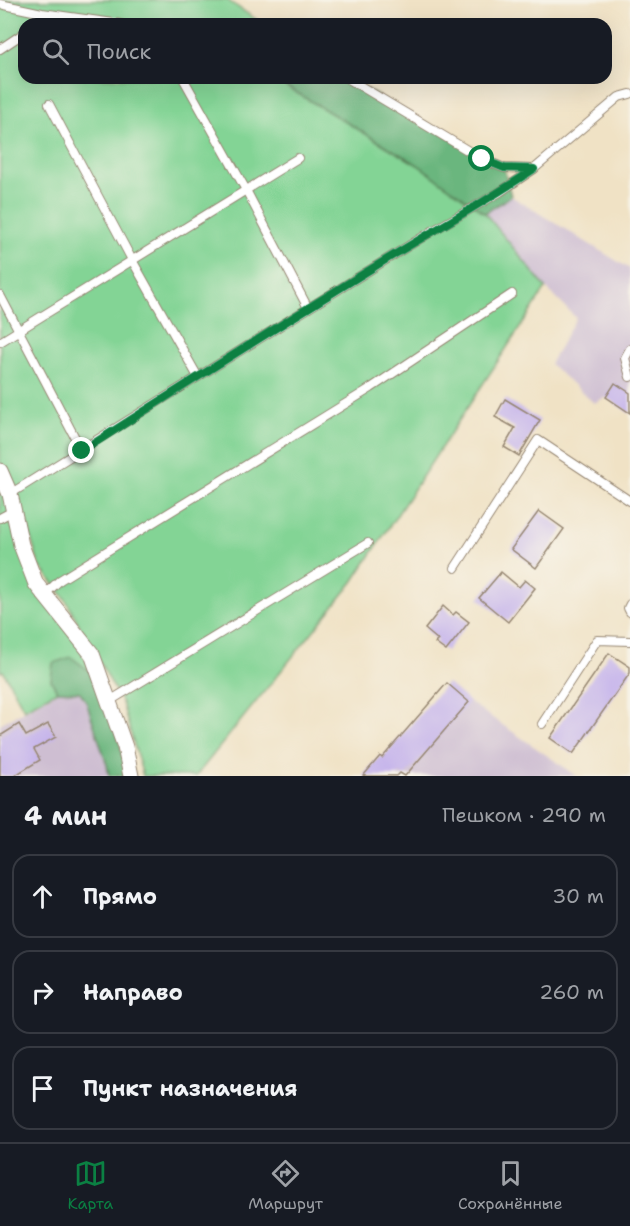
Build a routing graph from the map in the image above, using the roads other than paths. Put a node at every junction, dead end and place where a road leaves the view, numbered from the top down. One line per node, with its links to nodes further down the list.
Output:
1 (0, 4): 2 (lane)
2 (53, 15): 3 (lane); 4 (lane)
3 (48, 18)
4 (76, 18)
5 (18, 37): 6 (lane)
6 (0, 49)
7 (186, 84): 13 (lane)
8 (357, 84): 12 (lane)
9 (630, 94): 12 (lane)
10 (49, 104): 14 (lane)
11 (298, 158): 13 (lane)
12 (534, 169): 17 (lane)
13 (246, 190): 14 (lane); 17 (lane)
14 (132, 260): 18 (lane); 21 (lane)
15 (512, 294): 30 (lane)
16 (0, 295): 18 (lane)
17 (308, 308): 21 (lane)
18 (19, 331): 19 (lane); 23 (lane)
19 (0, 342)
20 (630, 349): 22 (lane)
21 (198, 376): 23 (lane)
22 (630, 377)
23 (82, 451): 25 (lane)
24 (0, 471): 25 (street)
25 (10, 494): 27 (street)
26 (630, 501): 29 (lane)
27 (7, 514): 30 (street)
28 (368, 543): 34 (lane)
29 (455, 568)
30 (44, 595): 34 (street)
31 (630, 604): 32 (lane)
32 (630, 612)
33 (630, 641): 35 (lane)
34 (108, 702): 36 (street)
35 (542, 724)
36 (131, 776)

